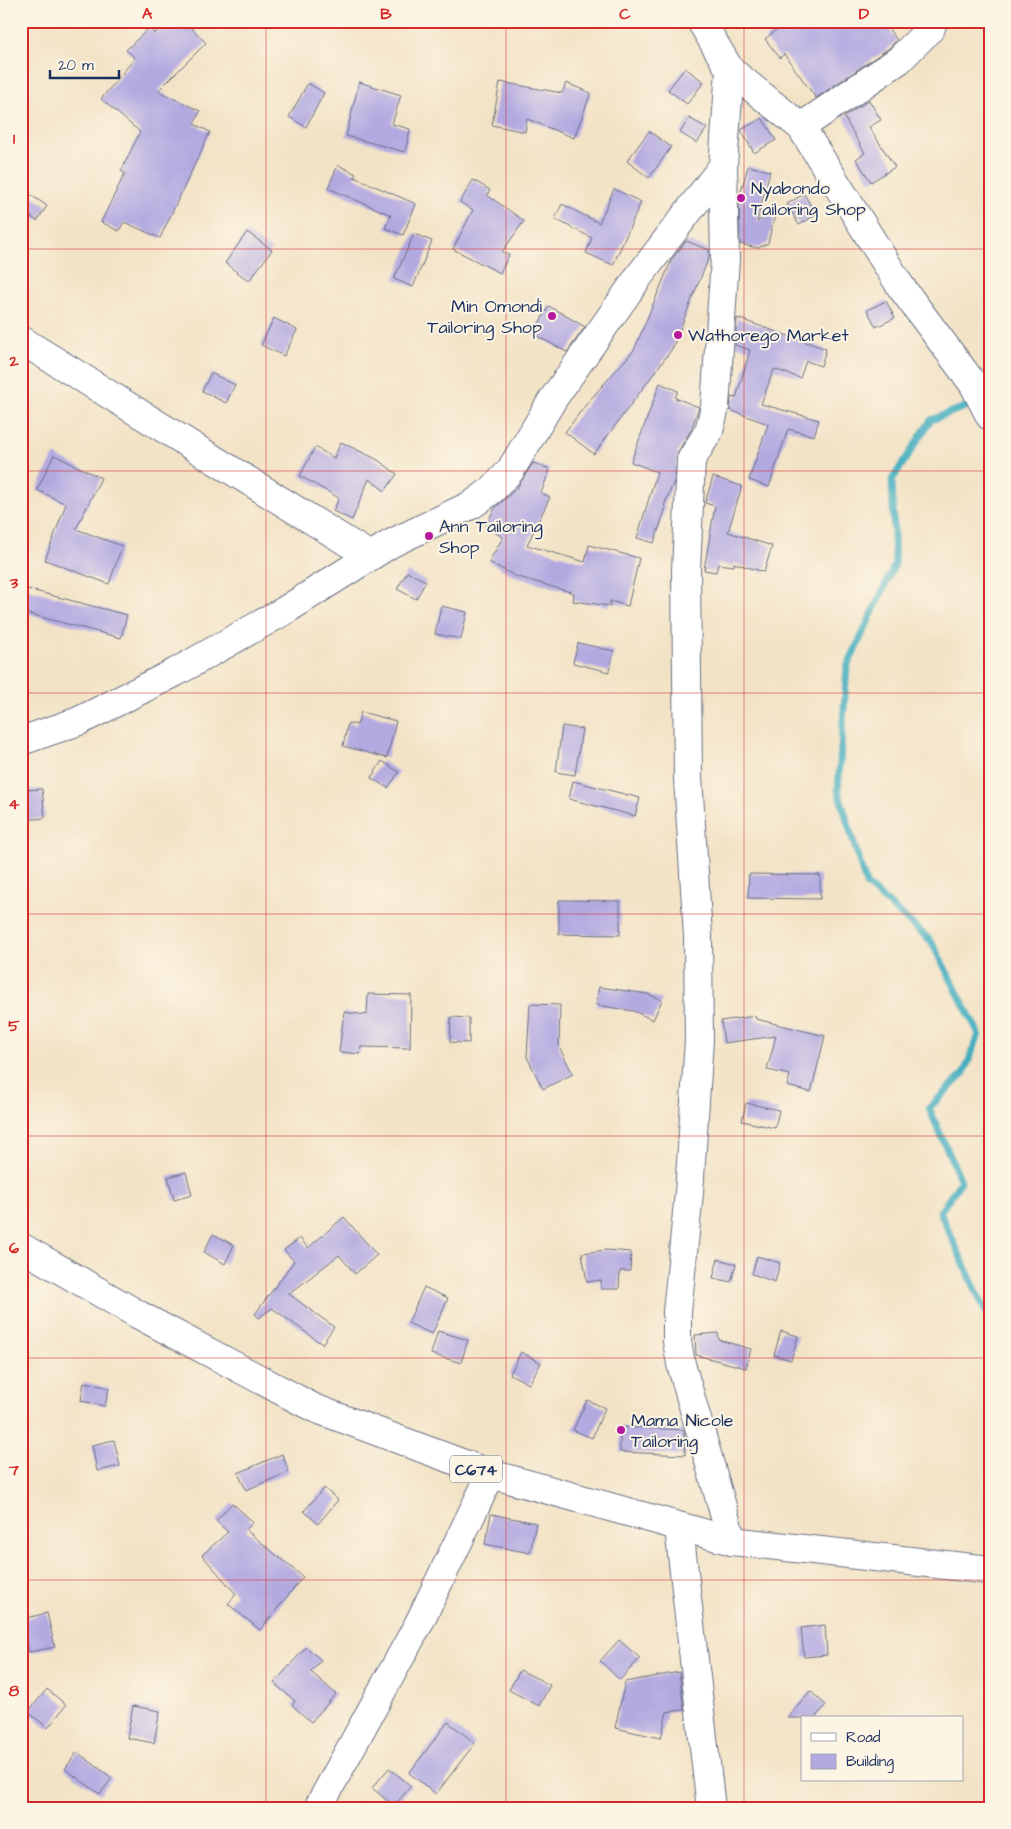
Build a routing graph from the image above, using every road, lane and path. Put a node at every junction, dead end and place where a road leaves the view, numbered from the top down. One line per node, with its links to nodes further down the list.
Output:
1 (701, 21): 3 (street)
2 (933, 21): 4 (street)
3 (730, 70): 4 (street); 5 (street)
4 (800, 127): 7 (street)
5 (723, 166): 8 (street); 13 (street)
6 (21, 340): 8 (street)
7 (990, 416)
8 (370, 556): 9 (street)
9 (21, 741)
10 (21, 1247): 11 (street, C674)
11 (491, 1474): 12 (street, C674); 15 (street)
12 (679, 1528): 13 (street, C674); 16 (street)
13 (719, 1538): 14 (street, C674)
14 (981, 1569)
15 (318, 1808)
16 (711, 1808)

